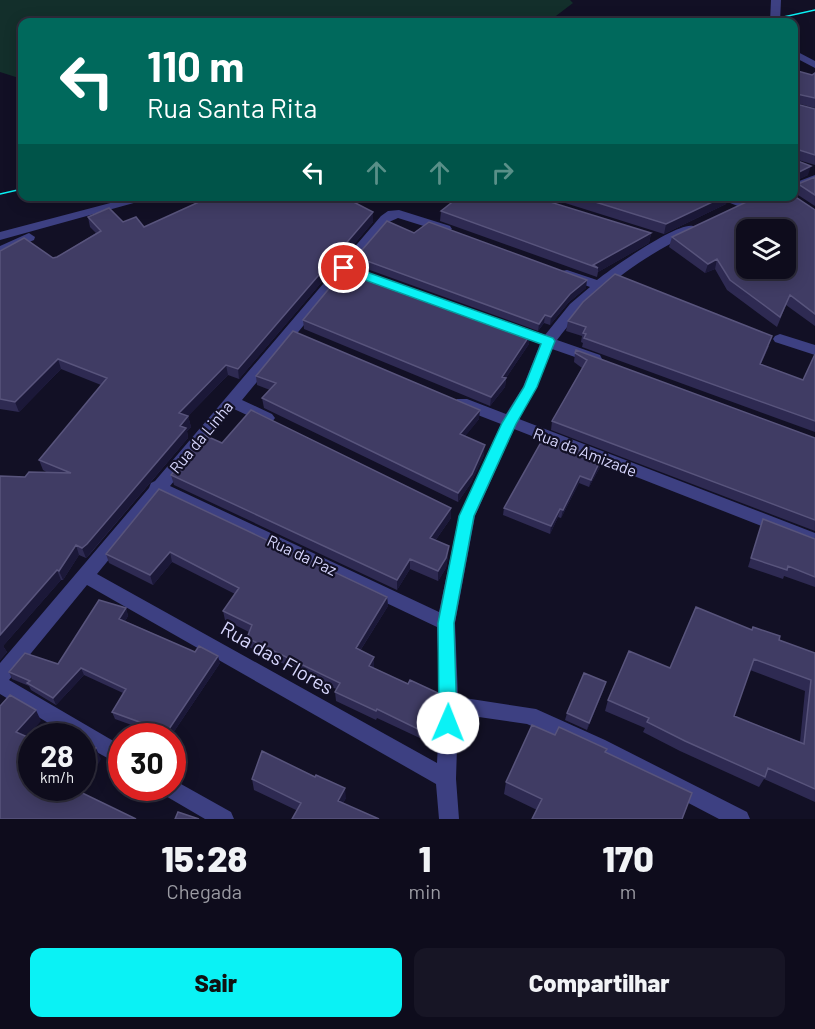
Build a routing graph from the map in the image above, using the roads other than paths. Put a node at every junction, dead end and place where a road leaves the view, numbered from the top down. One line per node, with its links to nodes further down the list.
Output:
1 (776, 0): 2 (street)
2 (775, 18)
3 (798, 55): 4 (street)
4 (814, 64)
5 (815, 179): 6 (street)
6 (798, 185)
7 (135, 201): 12 (street)
8 (734, 201): 10 (street)
9 (753, 201): 10 (street)
10 (743, 204): 11 (street)
11 (724, 213)
12 (70, 219): 15 (street); 16 (street)
13 (704, 222): 18 (street)
14 (455, 233): 25 (street, Rua da Linha)
15 (0, 236)
16 (0, 251)
17 (554, 269): 18 (street)
18 (598, 285): 21 (street)
19 (495, 322): 21 (street)
20 (780, 339): 22 (street)
21 (548, 341): 23 (street); 26 (street)
22 (815, 350)
23 (604, 362)
24 (444, 395): 26 (street, Rua da Amizade)
25 (231, 401): 27 (street); 28 (street, Rua da Linha)
26 (509, 423): 29 (street, Rua da Amizade); 31 (street)
27 (285, 427)
28 (157, 487): 30 (street, Rua da Linha); 31 (street, Rua da Paz)
29 (815, 540)
30 (86, 576): 32 (street, Rua da Linha); 36 (street, Rua das Flores)
31 (446, 623): 34 (street)
32 (0, 677)
33 (0, 684): 35 (street)
34 (449, 704): 36 (street); 40 (street)
35 (108, 749)
36 (446, 779): 39 (street)
37 (186, 797): 38 (street)
38 (224, 819)
39 (449, 819)
40 (740, 819)

